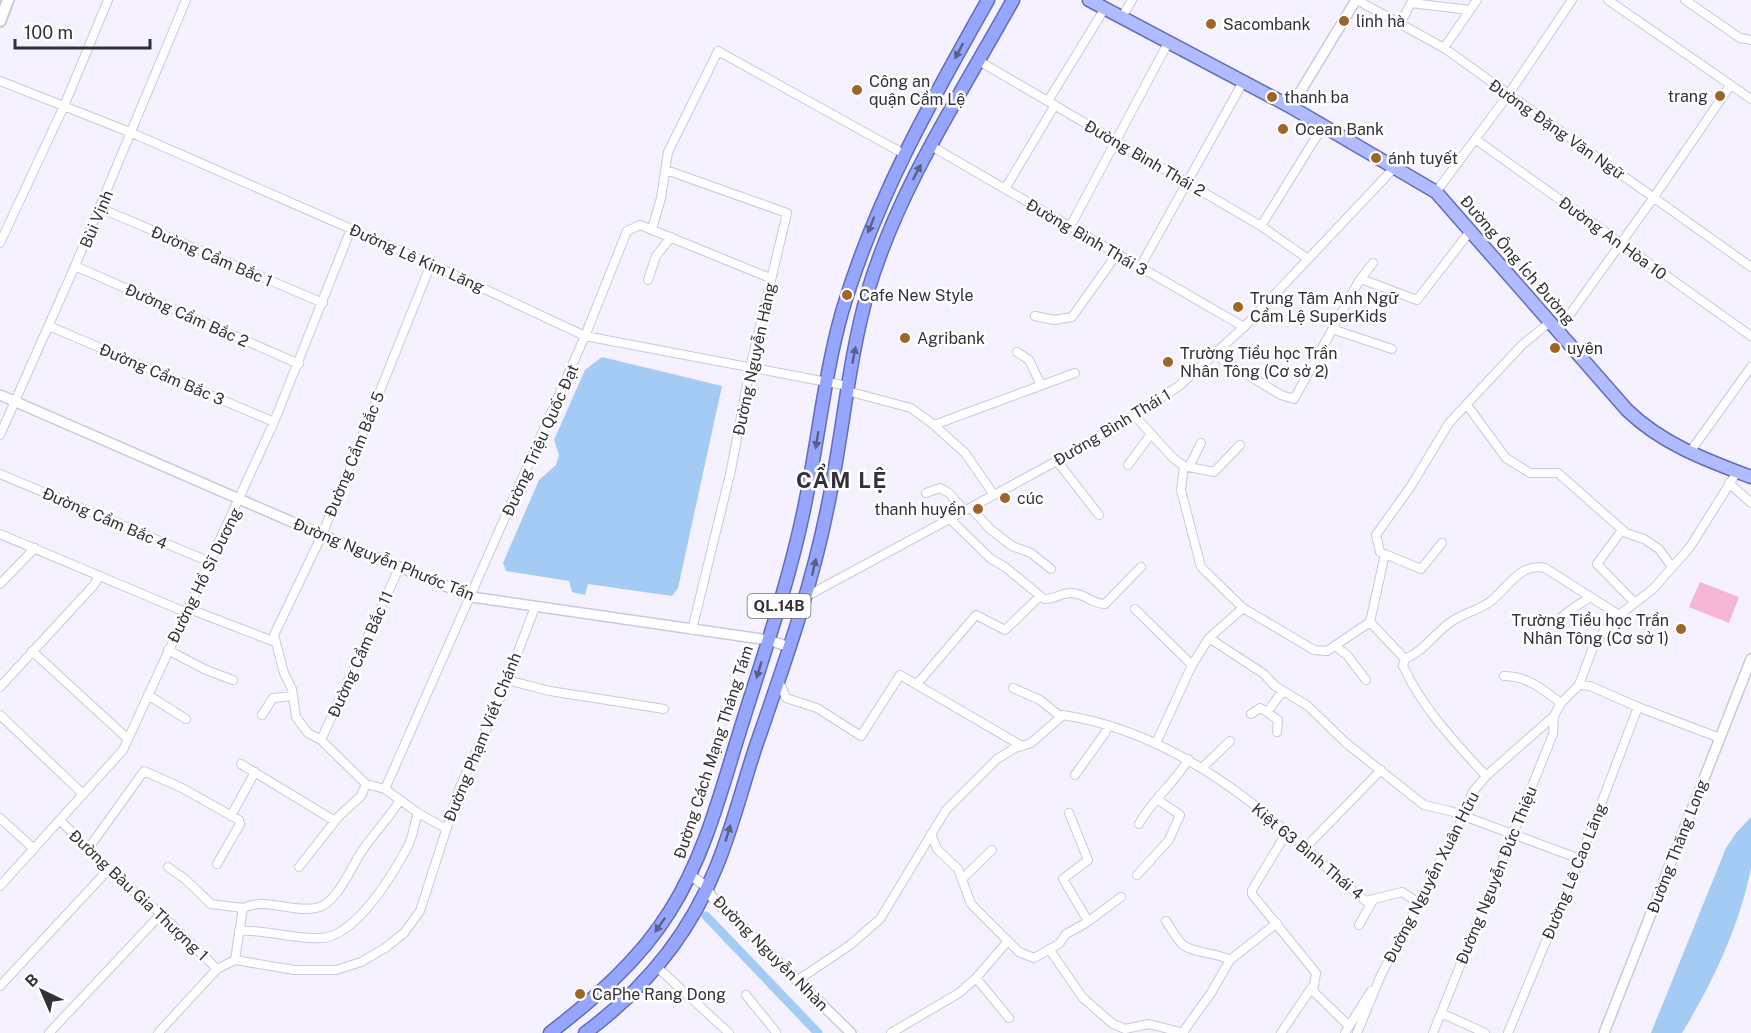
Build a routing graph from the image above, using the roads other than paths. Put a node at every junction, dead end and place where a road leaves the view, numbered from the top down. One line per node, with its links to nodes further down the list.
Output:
1 (8, 0): 16 (main road)
2 (108, 0): 28 (street)
3 (186, 0): 31 (street, Bùi Vịnh)
4 (988, 0): 35 (highway, Đường Cách Mạng Tháng Tám / QL.14B, one-way to 35)
5 (1013, 0): 21 (highway, QL.14B)
6 (1089, 0): 13 (main road, Đường Ông Ích Đường)
7 (1132, 0): 15 (street)
8 (1357, 0): 17 (street, Đường Đặng Văn Ngữ); 29 (street)
9 (1477, 0): 14 (street)
10 (1572, 0): 25 (street)
11 (1608, 0): 24 (street)
12 (1685, 0): 18 (street)
13 (1105, 8): 15 (main road, Đường Ông Ích Đường); 27 (street)
14 (1470, 10): 17 (street); 20 (street)
15 (1122, 16): 19 (main road, Đường Ông Ích Đường)
16 (0, 21)
17 (1400, 24): 20 (street, Đường Đặng Văn Ngữ)
18 (1751, 40)
19 (1169, 41): 23 (main road, Đường Ông Ích Đường); 33 (street)
20 (1444, 48): 25 (street, Đường Đặng Văn Ngữ)
21 (979, 61): 27 (street, Đường Bình Thái 2); 34 (highway, QL.14B)
22 (0, 81): 28 (street, Đường Lê Kim Lăng)
23 (1243, 81): 29 (main road, Đường Ông Ích Đường); 38 (street)
24 (1730, 86): 26 (street); 41 (street)
25 (1508, 95): 32 (street); 41 (street, Đường Đặng Văn Ngữ)
26 (1751, 99)
27 (1051, 103): 33 (street, Đường Bình Thái 2); 39 (street)
28 (64, 106): 31 (street, Đường Lê Kim Lăng); 49 (street)
29 (1291, 107): 30 (main road, Đường Ông Ích Đường)
30 (1323, 126): 36 (main road, Đường Ông Ích Đường); 43 (street)
31 (132, 133): 42 (street, Bùi Vịnh); 45 (street, Đường Lê Kim Lăng)
32 (1476, 139): 40 (street); 50 (street, Đường An Hòa 10)
33 (1116, 142): 38 (street, Đường Bình Thái 2); 44 (street)
34 (931, 146): 39 (street, Đường Bình Thái 3); 78 (highway, QL.14B, one-way to 34)
35 (904, 154): 37 (street); 76 (highway, Đường Cách Mạng Tháng Tám / QL.14B, one-way to 76)
36 (1395, 167): 40 (main road, Đường Ông Ích Đường); 52 (street, Đường Bình Thái 1)
37 (666, 170): 46 (street); 58 (street, Đường Nguyễn Hàng)
38 (1188, 183): 43 (street, Đường Bình Thái 2); 56 (street)
39 (1005, 189): 44 (street, Đường Bình Thái 3)
40 (1436, 192): 47 (main road, Đường Ông Ích Đường)
41 (1654, 197): 50 (street); 57 (street, Đường Đặng Văn Ngữ)
42 (100, 208): 55 (street, Bùi Vịnh); 61 (street, Đường Cẩm Bắc 1)
43 (1261, 226): 52 (street, Đường Bình Thái 2)
44 (1070, 227): 51 (street, Đường Bình Thái 3)
45 (351, 229): 54 (street, Đường Lê Kim Lăng); 61 (street, Đường Hồ Sĩ Dương)
46 (652, 229): 48 (street); 67 (street, Đường Triệu Quốc Đạt)
47 (1471, 230): 59 (street); 64 (main road, Đường Ông Ích Đường)
48 (671, 237): 58 (street); 60 (street)
49 (0, 243)
50 (1621, 244): 64 (street); 68 (street, Đường An Hòa 10)
51 (1117, 254): 56 (street, Đường Bình Thái 3); 62 (street)
52 (1308, 259): 65 (street, Đường Bình Thái 1)
53 (1373, 263): 59 (street)
54 (431, 264): 67 (street, Đường Lê Kim Lăng); 106 (street, Đường Cẩm Bắc 5)
55 (75, 266): 63 (street, Bùi Vịnh); 72 (street, Đường Cẩm Bắc 2)
56 (1140, 267): 65 (street, Đường Bình Thái 3)
57 (1751, 267)
58 (771, 278): 74 (street, Đường Nguyễn Hàng)
59 (1361, 279): 66 (street)
60 (648, 280)
61 (323, 303): 72 (street, Đường Hồ Sĩ Dương)
62 (1035, 316)
63 (49, 326): 80 (street, Bùi Vịnh); 83 (street, Đường Cẩm Bắc 3)
64 (1554, 326): 81 (street); 89 (main road, Đường Ông Ích Đường)
65 (1244, 327): 71 (street, Đường Bình Thái 1)
66 (1332, 329): 69 (street); 71 (street)
67 (585, 336): 74 (street, Đường Lê Kim Lăng); 118 (street, Đường Triệu Quốc Đạt)
68 (1751, 336)
69 (1392, 349)
70 (1017, 352): 77 (street)
71 (1215, 355): 82 (street, Đường Bình Thái 1)
72 (299, 364): 83 (street, Đường Hồ Sĩ Dương)
73 (1751, 367): 89 (street)
74 (750, 368): 76 (street, Đường Lê Kim Lăng); 129 (street, Đường Nguyễn Hàng)
75 (1075, 373): 77 (street)
76 (827, 382): 78 (street, Đường Lê Kim Lăng); 131 (highway, Đường Cách Mạng Tháng Tám / QL.14B, one-way to 131)
77 (1041, 385): 84 (street)
78 (847, 389): 84 (street, Đường Lê Kim Lăng); 119 (highway, QL.14B, one-way to 78)
79 (0, 395): 80 (street, Đường Nguyễn Phước Tấn)
80 (15, 401): 86 (street, Bùi Vịnh); 99 (street, Đường Nguyễn Phước Tấn)
81 (1467, 405): 104 (street); 109 (street)
82 (1134, 415): 85 (street); 90 (street, Đường Bình Thái 1)
83 (274, 422): 99 (street, Đường Hồ Sĩ Dương)
84 (934, 425): 98 (street, Đường Lê Kim Lăng)
85 (1151, 434): 91 (street); 92 (street)
86 (0, 435)
87 (1201, 443): 92 (street)
88 (1240, 445): 92 (street)
89 (1689, 452): 93 (main road, Đường Ông Ích Đường)
90 (1057, 461): 98 (street, Đường Bình Thái 1); 102 (street)
91 (1128, 465)
92 (1187, 466): 124 (street)
93 (1737, 472): 95 (main road, Đường Ông Ích Đường); 96 (street)
94 (0, 474): 110 (street, Đường Cẩm Bắc 4)
95 (1751, 477)
96 (1729, 483): 100 (street); 112 (street)
97 (926, 494): 101 (street)
98 (994, 495): 101 (street, Đường Bình Thái 1)
99 (240, 499): 106 (street, Đường Nguyễn Phước Tấn); 110 (street, Đường Hồ Sĩ Dương)
100 (1751, 503)
101 (968, 509): 103 (street, Đường Bình Thái 1); 114 (street)
102 (1099, 515)
103 (950, 519): 117 (street); 119 (street, Đường Bình Thái 1)
104 (1622, 530): 112 (street); 121 (street)
105 (0, 534): 108 (street)
106 (322, 535): 113 (street, Đường Nguyễn Phước Tấn); 132 (street, Đường Cẩm Bắc 5)
107 (1442, 543): 109 (street)
108 (35, 548): 115 (street); 116 (street)
109 (1385, 554): 128 (street)
110 (210, 561): 125 (street, Đường Hồ Sĩ Dương)
111 (1141, 567): 117 (street)
112 (1672, 567): 121 (street)
113 (399, 568): 118 (street, Đường Nguyễn Phước Tấn); 166 (street, Đường Cẩm Bắc 11)
114 (1051, 568)
115 (99, 576): 125 (street); 136 (street)
116 (0, 584)
117 (1040, 596): 145 (street)
118 (472, 597): 122 (street, Đường Nguyễn Phước Tấn); 178 (street, Đường Triệu Quốc Đạt)
119 (807, 597): 134 (highway, QL.14B)
120 (1590, 597): 126 (street); 127 (street); 137 (street)
121 (1635, 603): 126 (street)
122 (535, 607): 129 (street, Đường Nguyễn Phước Tấn); 142 (street, Đường Phạm Viết Chánh)
123 (1134, 609): 139 (street)
124 (1243, 609): 130 (street); 133 (street)
125 (186, 610): 132 (street); 135 (street, Đường Hồ Sĩ Dương)
126 (1619, 615): 146 (street)
127 (1561, 618)
128 (1370, 622): 133 (street); 137 (street)
129 (692, 630): 131 (street, Đường Nguyễn Phước Tấn)
130 (1209, 638): 139 (street); 149 (street)
131 (768, 640): 134 (street, Đường Nguyễn Phước Tấn); 203 (highway, Đường Cách Mạng Tháng Tám / QL.14B, one-way to 203)
132 (275, 642): 151 (street)
133 (1335, 646): 143 (street)
134 (790, 647): 144 (highway, QL.14B)
135 (168, 650): 141 (street); 150 (street, Đường Hồ Sĩ Dương)
136 (32, 651): 147 (street); 165 (street)
137 (1405, 659): 176 (street)
138 (1751, 659): 164 (street, Đường Thăng Long)
139 (1192, 665): 167 (street)
140 (1504, 676): 152 (street)
141 (233, 680)
142 (507, 680): 154 (street); 190 (street, Đường Phạm Viết Chánh)
143 (1366, 680)
144 (779, 681): 145 (street); 207 (highway, QL.14B, one-way to 144)
145 (917, 684): 169 (street)
146 (1579, 685): 152 (street, Đường Nguyễn Xuân Hữu); 153 (street)
147 (0, 687)
148 (1013, 688): 159 (street)
149 (1283, 691): 155 (street); 173 (street)
150 (148, 695): 161 (street); 165 (street, Đường Hồ Sĩ Dương)
151 (293, 696): 158 (street); 166 (street)
152 (1561, 703): 160 (street, Đường Nguyễn Xuân Hữu)
153 (1638, 707): 164 (street); 198 (street, Đường Lê Cao Lãng)
154 (664, 709)
155 (1267, 712): 156 (street); 163 (street)
156 (1251, 714)
157 (0, 715): 179 (street)
158 (262, 715)
159 (1062, 716): 162 (street, Kiệt 63 Bình Thái 4); 169 (street)
160 (1554, 716): 176 (street, Đường Nguyễn Xuân Hữu); 193 (street, Đường Nguyễn Đức Thiệu)
161 (186, 719)
162 (1108, 725): 167 (street, Kiệt 63 Bình Thái 4); 175 (street)
163 (1277, 732)
164 (1720, 738): 248 (street, Đường Thăng Long)
165 (128, 739): 179 (street, Đường Hồ Sĩ Dương)
166 (321, 740): 177 (street)
167 (1157, 741): 170 (street, Kiệt 63 Bình Thái 4)
168 (1230, 741): 172 (street)
169 (1022, 746): 192 (street)
170 (1188, 759): 172 (street, Kiệt 63 Bình Thái 4); 180 (street)
171 (241, 764): 174 (street)
172 (1202, 768): 191 (street, Kiệt 63 Bình Thái 4)
173 (1381, 770): 184 (street); 196 (street)
174 (255, 772): 185 (street); 188 (street)
175 (1075, 775)
176 (1486, 776): 184 (street, Đường Nguyễn Xuân Hữu)
177 (366, 784): 178 (street); 188 (street)
178 (385, 789): 181 (street)
179 (83, 794): 187 (street, Đường Hồ Sĩ Dương)
180 (1157, 799): 189 (street); 204 (street)
181 (400, 800): 182 (street); 211 (street)
182 (418, 813): 190 (street); 217 (street)
183 (1069, 813): 213 (street)
184 (1464, 815): 193 (street); 210 (street, Đường Nguyễn Xuân Hữu)
185 (231, 816): 195 (street); 199 (street)
186 (0, 818): 194 (street)
187 (60, 820): 194 (street, Đường Hồ Sĩ Dương); 195 (street, Đường Bàu Gia Thượng 1)
188 (335, 821): 201 (street)
189 (1139, 824)
190 (445, 828): 220 (street, Đường Phạm Viết Chánh)
191 (1287, 832): 196 (street, Kiệt 63 Bình Thái 4); 215 (street)
192 (930, 834): 205 (street); 226 (street)
193 (1513, 834): 198 (street); 230 (street, Đường Nguyễn Đức Thiệu)
194 (34, 849): 206 (street, Đường Hồ Sĩ Dương)
195 (88, 849): 202 (street, Đường Bàu Gia Thượng 1)
196 (1304, 849): 209 (street, Kiệt 63 Bình Thái 4)
197 (992, 850): 205 (street)
198 (1580, 859): 247 (street, Đường Lê Cao Lãng)
199 (217, 864)
200 (168, 867): 211 (street)
201 (298, 867)
202 (108, 870): 212 (street, Đường Bàu Gia Thượng 1); 227 (street)
203 (690, 875): 207 (street, Đường Nguyễn Nhàn); 236 (highway, Đường Cách Mạng Tháng Tám / QL.14B, one-way to 236)
204 (1137, 875)
205 (962, 879): 218 (street)
206 (0, 886)
207 (707, 887): 222 (highway, QL.14B); 226 (street, Đường Nguyễn Nhàn)
208 (1121, 897): 213 (street)
209 (1373, 900): 210 (street, Kiệt 63 Bình Thái 4); 216 (street)
210 (1419, 903): 224 (street, Đường Nguyễn Xuân Hữu)
211 (243, 908): 217 (street)
212 (161, 914): 223 (street, Đường Bàu Gia Thượng 1); 234 (street)
213 (1088, 921): 219 (street)
214 (1166, 921): 221 (street)
215 (1277, 923): 221 (street); 228 (street)
216 (1359, 925)
217 (239, 931): 220 (street)
218 (1007, 942): 219 (street); 225 (street)
219 (1049, 949): 233 (street)
220 (235, 960): 223 (street)
221 (1230, 960): 242 (street)
222 (657, 967): 237 (highway, QL.14B); 238 (street)
223 (217, 969): 235 (street)
224 (1381, 975): 232 (street, Đường Nguyễn Xuân Hữu); 244 (street, Đường Nguyễn Xuân Hữu)
225 (976, 978): 231 (street); 241 (street)
226 (798, 980): 240 (street, Đường Nguyễn Nhàn)
227 (0, 986)
228 (1312, 987): 232 (street); 243 (street)
229 (746, 995): 239 (street)
230 (1441, 1013): 245 (street, Đường Nguyễn Đức Thiệu); 246 (street)
231 (1009, 1018)
232 (1347, 1030)
233 (1124, 1031): 242 (street)
234 (49, 1033)
235 (158, 1033)
236 (550, 1033)
237 (585, 1033)
238 (729, 1033)
239 (777, 1033)
240 (851, 1033)
241 (891, 1033)
242 (1184, 1033)
243 (1281, 1033)
244 (1357, 1033)
245 (1433, 1033)
246 (1485, 1033)
247 (1508, 1033)
248 (1604, 1033)

